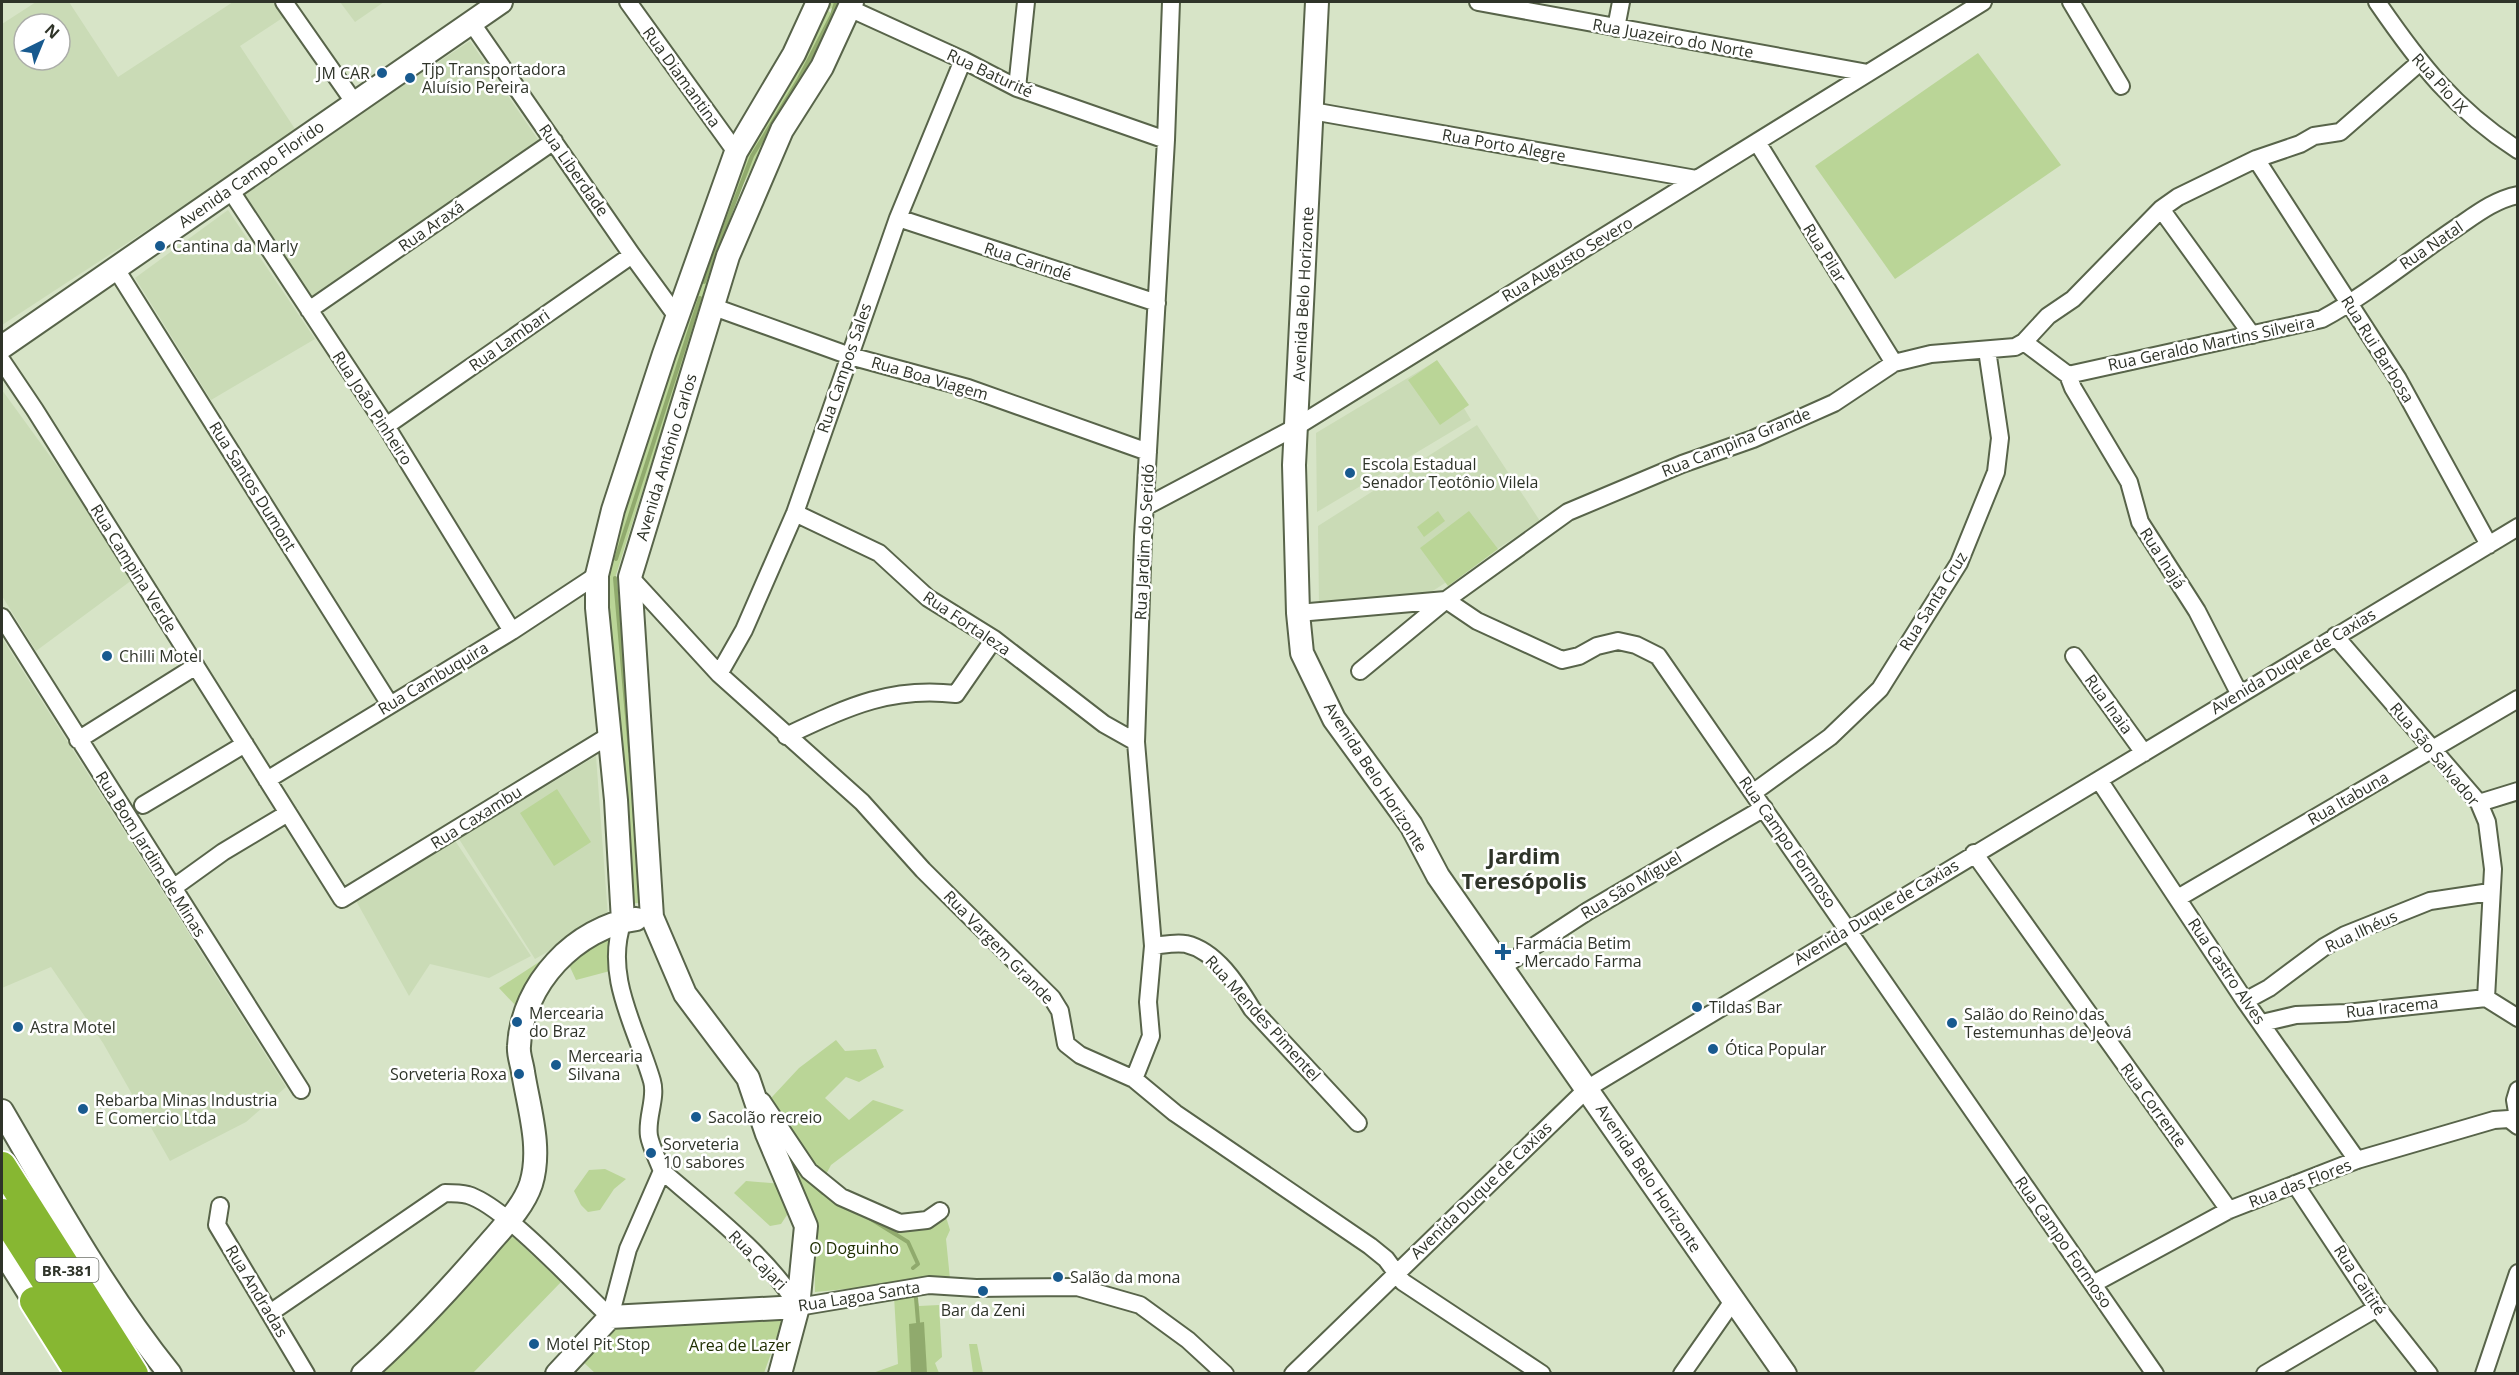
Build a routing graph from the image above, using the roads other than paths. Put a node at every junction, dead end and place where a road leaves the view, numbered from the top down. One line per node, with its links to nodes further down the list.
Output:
1 (284, 2): 21 (street)
2 (501, 2): 14 (street, Avenida Campo Florido)
3 (628, 2): 27 (street, Rua Diamantina)
4 (818, 2): 27 (street, Avenida Antônio Carlos)
5 (1026, 2): 20 (street)
6 (1171, 2): 24 (street, Rua Jardim do Seridó)
7 (1317, 2): 22 (street, Avenida Belo Horizonte)
8 (1478, 2): 15 (street, Rua Juazeiro do Norte)
9 (1621, 2): 15 (street)
10 (1983, 2): 18 (street, Rua Augusto Severo)
11 (2071, 2): 19 (street)
12 (2377, 2): 17 (street, Rua Pio IX)
13 (852, 5): 16 (street, Rua Baturité); 38 (street, Avenida Antônio Carlos)
14 (471, 22): 21 (street, Avenida Campo Florido); 23 (street, Rua Liberdade)
15 (1616, 28): 18 (street, Rua Juazeiro do Norte)
16 (963, 60): 20 (street, Rua Baturité); 33 (street, Rua Campos Sales)
17 (2419, 63): 26 (street, Rua Pio IX); 28 (street)
18 (1868, 73): 25 (street, Rua Augusto Severo)
19 (2121, 86)
20 (1017, 88): 24 (street, Rua Baturité)
21 (354, 102): 30 (street, Avenida Campo Florido)
22 (1312, 111): 29 (street, Rua Porto Alegre); 50 (street, Avenida Belo Horizonte)
23 (554, 141): 34 (street, Rua Liberdade); 39 (street, Rua Araxá)
24 (1166, 141): 36 (street, Rua Jardim do Seridó)
25 (1757, 141): 29 (street, Rua Augusto Severo); 47 (street, Rua Pilar)
26 (2517, 150)
27 (736, 152): 40 (street, Avenida Antônio Carlos)
28 (2256, 159): 32 (street); 37 (street, Rua Rui Barbosa)
29 (1696, 179): 50 (street, Rua Augusto Severo)
30 (229, 188): 35 (street, Avenida Campo Florido); 39 (street, Rua João Pinheiro)
31 (2517, 195): 37 (street, Rua Natal)
32 (2161, 208): 41 (street); 42 (street)
33 (898, 218): 36 (street, Rua Carindé); 45 (street, Rua Campos Sales)
34 (632, 255): 40 (street, Rua Liberdade); 49 (street, Rua Lambari)
35 (116, 269): 43 (street, Avenida Campo Florido); 70 (street, Rua Santos Dumont)
36 (1157, 303): 51 (street, Rua Jardim do Seridó)
37 (2350, 304): 41 (street, Rua Geraldo Martins Silveira); 55 (street, Rua Rui Barbosa)
38 (711, 306): 45 (street, Rua Boa Viagem); 57 (street, Avenida Antônio Carlos)
39 (309, 310): 49 (street, Rua João Pinheiro)
40 (678, 318): 56 (street, Avenida Antônio Carlos)
41 (2252, 335): 48 (street, Rua Geraldo Martins Silveira)
42 (2024, 342): 44 (street, Rua Campina Grande); 48 (street, Rua Inajá)
43 (2, 347)
44 (1987, 350): 47 (street, Rua Campina Grande); 81 (street, Rua Santa Cruz)
45 (850, 356): 51 (street, Rua Boa Viagem); 53 (street, Rua Campos Sales)
46 (2, 361): 65 (street, Rua Campina Verde)
47 (1894, 363): 58 (street, Rua Campina Grande)
48 (2068, 375): 68 (street, Rua Inajá)
49 (386, 426): 61 (street, Rua João Pinheiro)
50 (1296, 427): 52 (street, Rua Augusto Severo); 59 (street, Avenida Belo Horizonte)
51 (1148, 452): 52 (street, Rua Jardim do Seridó)
52 (1145, 507): 74 (street, Rua Jardim do Seridó)
53 (795, 513): 63 (street, Rua Fortaleza); 67 (street, Rua Campos Sales)
54 (2517, 527): 55 (street, Avenida Duque de Caxias)
55 (2489, 545): 62 (street, Avenida Duque de Caxias)
56 (597, 575): 61 (street, Rua Cambuquira); 71 (street, Avenida Antônio Carlos)
57 (630, 577): 67 (street, Rua Vargem Grande); 91 (street, Avenida Antônio Carlos)
58 (1446, 600): 59 (street); 66 (street, Rua Campina Grande); 81 (street, Rua Campo Formoso)
59 (1298, 613): 95 (street, Avenida Belo Horizonte)
60 (2, 617): 73 (street, Rua Bom Jardim de Minas)
61 (512, 631): 70 (street, Rua Cambuquira)
62 (2335, 636): 68 (street, Avenida Duque de Caxias); 76 (street, Rua São Salvador)
63 (994, 639): 72 (street); 74 (street, Rua Fortaleza)
64 (2074, 656): 77 (street, Rua Inaia)
65 (196, 666): 73 (street); 75 (street, Rua Campina Verde)
66 (1360, 671)
67 (719, 674): 72 (street, Rua Vargem Grande)
68 (2239, 693): 77 (street, Avenida Duque de Caxias)
69 (2517, 699): 76 (street, Rua Itabuna)
70 (389, 703): 78 (street, Rua Cambuquira)
71 (610, 735): 90 (street, Rua Caxambu); 92 (street, Avenida Antônio Carlos)
72 (786, 736): 100 (street, Rua Vargem Grande)
73 (78, 740): 87 (street, Rua Bom Jardim de Minas)
74 (1136, 742): 94 (street, Rua Jardim do Seridó)
75 (245, 744): 78 (street, Rua Campina Verde); 83 (street)
76 (2431, 750): 82 (street, Rua São Salvador); 89 (street, Rua Itabuna)
77 (2144, 753): 79 (street, Avenida Duque de Caxias)
78 (267, 780): 85 (street, Rua Campina Verde)
79 (2098, 780): 86 (street, Avenida Duque de Caxias); 89 (street, Rua Castro Alves)
80 (2517, 790): 82 (street)
81 (1754, 792): 84 (street, Rua Campo Formoso)
82 (2479, 803): 88 (street, Rua São Salvador)
83 (143, 805)
84 (1764, 808): 93 (street, Rua Campo Formoso); 95 (street, Rua São Miguel)
85 (288, 813): 87 (street); 90 (street, Rua Campina Verde)
86 (1974, 853): 93 (street, Avenida Duque de Caxias); 114 (street, Rua Corrente)
87 (173, 888): 103 (street, Rua Bom Jardim de Minas)
88 (2490, 892): 96 (street, Rua São Salvador); 97 (street, Rua Ilhéus)
89 (2178, 898): 97 (street, Rua Castro Alves)
90 (342, 899)
91 (652, 917): 92 (street); 102 (street, Avenida Antônio Carlos)
92 (623, 921): 111 (street); 117 (street)
93 (1848, 929): 101 (street, Avenida Duque de Caxias); 121 (street, Rua Campo Formoso)
94 (1153, 946): 100 (street, Rua Jardim do Seridó); 107 (street, Rua Mendes Pimentel)
95 (1502, 968): 101 (street, Avenida Belo Horizonte)
96 (2486, 998): 98 (street); 99 (street, Rua Iracema)
97 (2246, 1000): 99 (street, Rua Castro Alves)
98 (2517, 1018)
99 (2262, 1023): 109 (street, Rua Castro Alves)
100 (1134, 1079): 119 (street, Rua Vargem Grande)
101 (1588, 1088): 119 (street, Avenida Duque de Caxias); 123 (street, Avenida Belo Horizonte)
102 (753, 1089): 115 (street); 124 (street, Avenida Antônio Carlos)
103 (301, 1090)
104 (2517, 1090): 106 (street)
105 (2, 1111): 131 (street, BR-381)
106 (2517, 1118)
107 (1358, 1123)
108 (2517, 1126): 109 (street, Rua das Flores)
109 (2357, 1160): 112 (street, Rua das Flores)
110 (2, 1166): 130 (highway, BR-381)
111 (662, 1171): 124 (street, Rua Cajari); 127 (street)
112 (2295, 1184): 114 (street, Rua das Flores); 125 (street, Rua Caitité)
113 (220, 1206): 126 (street, Rua Andradas)
114 (2229, 1210): 121 (street, Rua das Flores)
115 (940, 1211)
116 (2, 1214): 129 (highway, BR-381)
117 (509, 1220): 126 (street); 127 (street); 133 (street)
118 (2, 1250): 122 (street, BR-381)
119 (1395, 1272): 137 (street, Avenida Duque de Caxias); 138 (street, Rua Vargem Grande)
120 (2517, 1273): 144 (street)
121 (2093, 1284): 141 (street, Rua Campo Formoso)
122 (34, 1301): 128 (highway)
123 (1733, 1301): 139 (street); 140 (street, Avenida Belo Horizonte)
124 (798, 1307): 127 (street, Rua Lagoa Santa); 135 (street, Rua Cajari); 136 (street, Rua Lagoa Santa)
125 (2377, 1308): 142 (street); 143 (street, Rua Caitité)
126 (270, 1313): 132 (street, Rua Andradas)
127 (610, 1317): 134 (street)
128 (80, 1374)
129 (105, 1374)
130 (134, 1374)
131 (170, 1374)
132 (306, 1374)
133 (363, 1374)
134 (557, 1374)
135 (780, 1374)
136 (1225, 1374)
137 (1293, 1374)
138 (1542, 1374)
139 (1682, 1374)
140 (1785, 1374)
141 (2155, 1374)
142 (2265, 1374)
143 (2428, 1374)
144 (2484, 1374)

